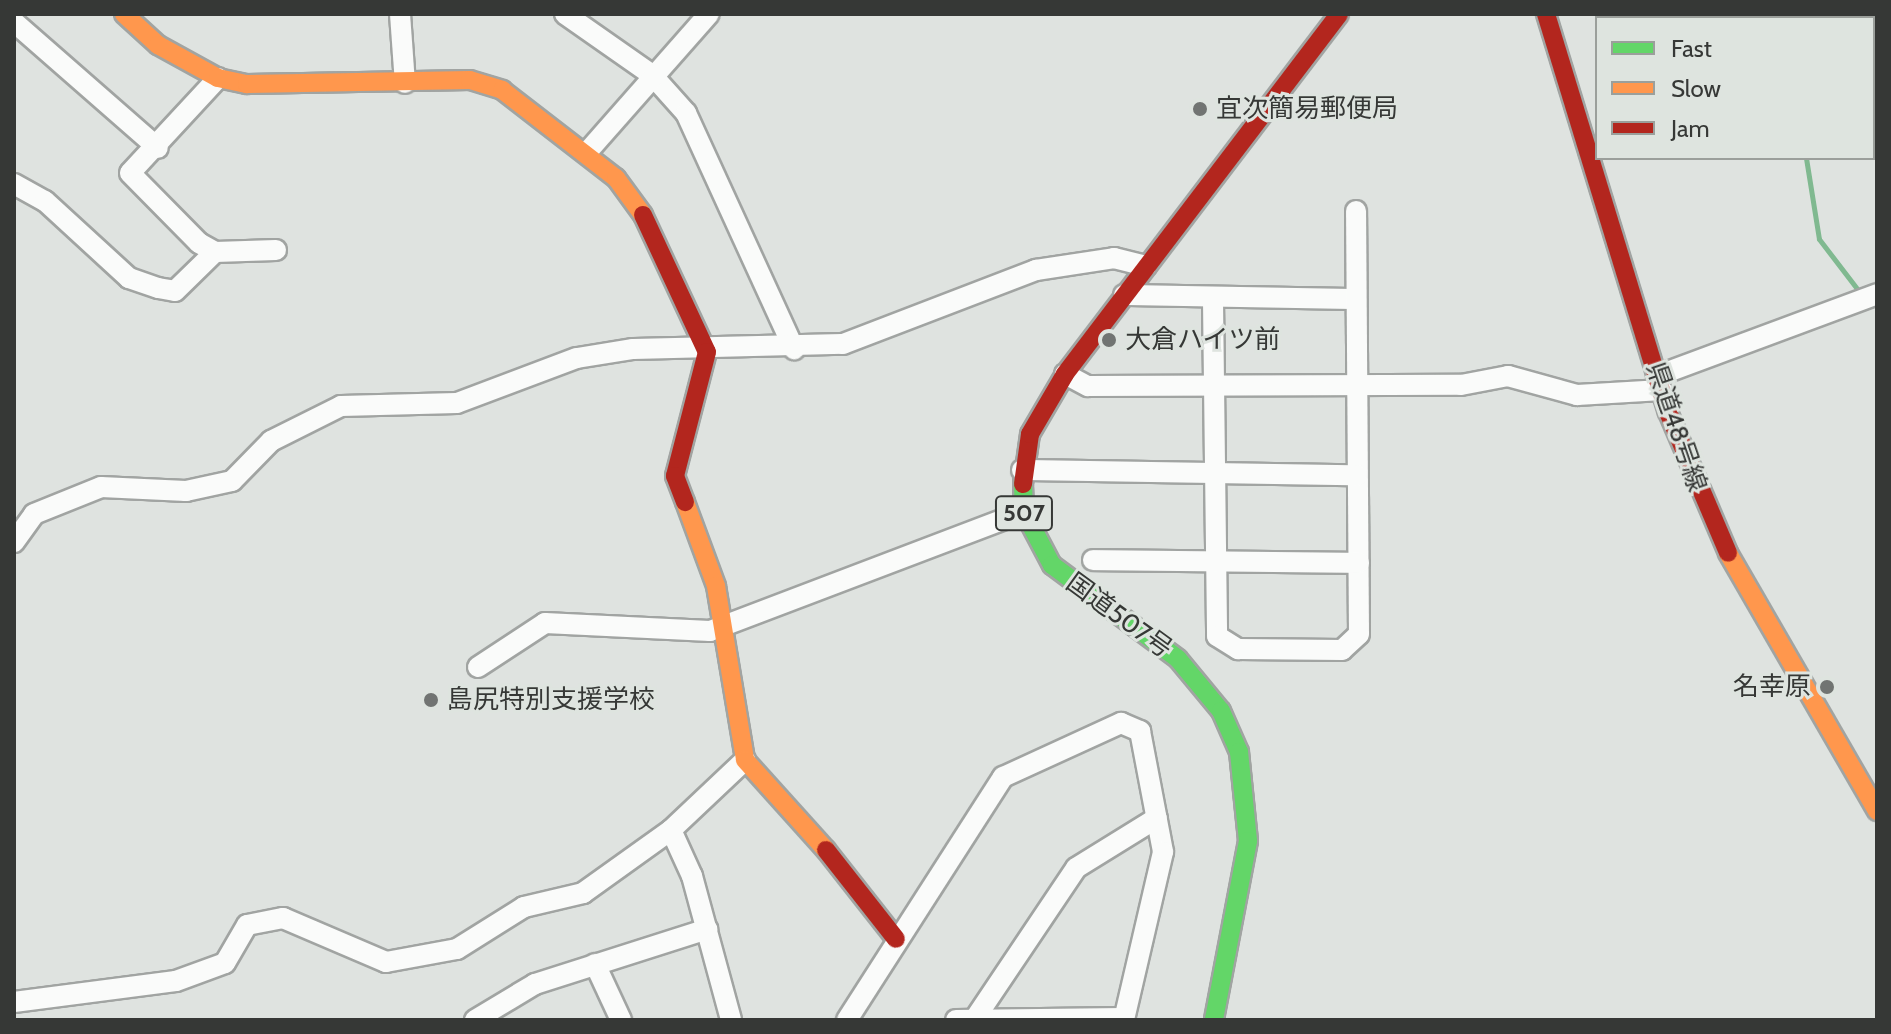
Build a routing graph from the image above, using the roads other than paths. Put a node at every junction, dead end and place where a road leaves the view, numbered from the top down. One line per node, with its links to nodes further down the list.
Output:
1 (124, 14): 9 (main road)
2 (400, 14): 10 (street)
3 (565, 14): 8 (street)
4 (709, 14): 8 (street)
5 (1339, 14): 17 (main road, 国道507号 / 507)
6 (1546, 14): 25 (main road, 県道48号線)
7 (14, 22): 11 (street)
8 (652, 75): 12 (street); 22 (street)
9 (218, 78): 10 (main road); 11 (street)
10 (405, 83): 12 (main road)
11 (158, 148): 16 (street)
12 (589, 150): 23 (main road)
13 (14, 184): 16 (street)
14 (1356, 211): 20 (street)
15 (276, 250): 16 (street)
16 (215, 252)
17 (1146, 266): 18 (main road, 国道507号 / 507); 22 (street)
18 (1124, 295): 21 (street); 24 (main road, 国道507号 / 507)
19 (1868, 298): 25 (street)
20 (1356, 299): 21 (street); 27 (street)
21 (1213, 301): 26 (street)
22 (794, 349): 23 (street)
23 (707, 352): 32 (street); 36 (main road)
24 (1065, 374): 26 (street); 28 (main road, 国道507号 / 507)
25 (1659, 383): 27 (street); 39 (main road, 県道48号線)
26 (1213, 387): 27 (street); 29 (street)
27 (1357, 387): 30 (street)
28 (1022, 470): 29 (street); 31 (main road, 国道507号 / 507)
29 (1214, 474): 30 (street); 34 (street)
30 (1357, 475): 35 (street)
31 (1024, 512): 36 (street); 53 (main road, 国道507号 / 507)
32 (14, 542)
33 (1093, 560): 34 (street)
34 (1213, 561): 35 (street); 35 (street)
35 (1359, 563)
36 (724, 626): 37 (street); 38 (main road)
37 (478, 667)
38 (745, 760): 41 (street); 43 (main road)
39 (1876, 807)
40 (1157, 818): 43 (street); 46 (street); 52 (street)
41 (671, 830): 42 (street); 45 (street)
42 (707, 929): 44 (street); 49 (street)
43 (896, 939): 50 (street)
44 (595, 964): 47 (street); 48 (street)
45 (14, 1002)
46 (1124, 1019): 52 (street)
47 (475, 1020)
48 (621, 1020)
49 (731, 1020)
50 (847, 1020)
51 (956, 1020): 52 (street)
52 (974, 1020)
53 (1214, 1020)

